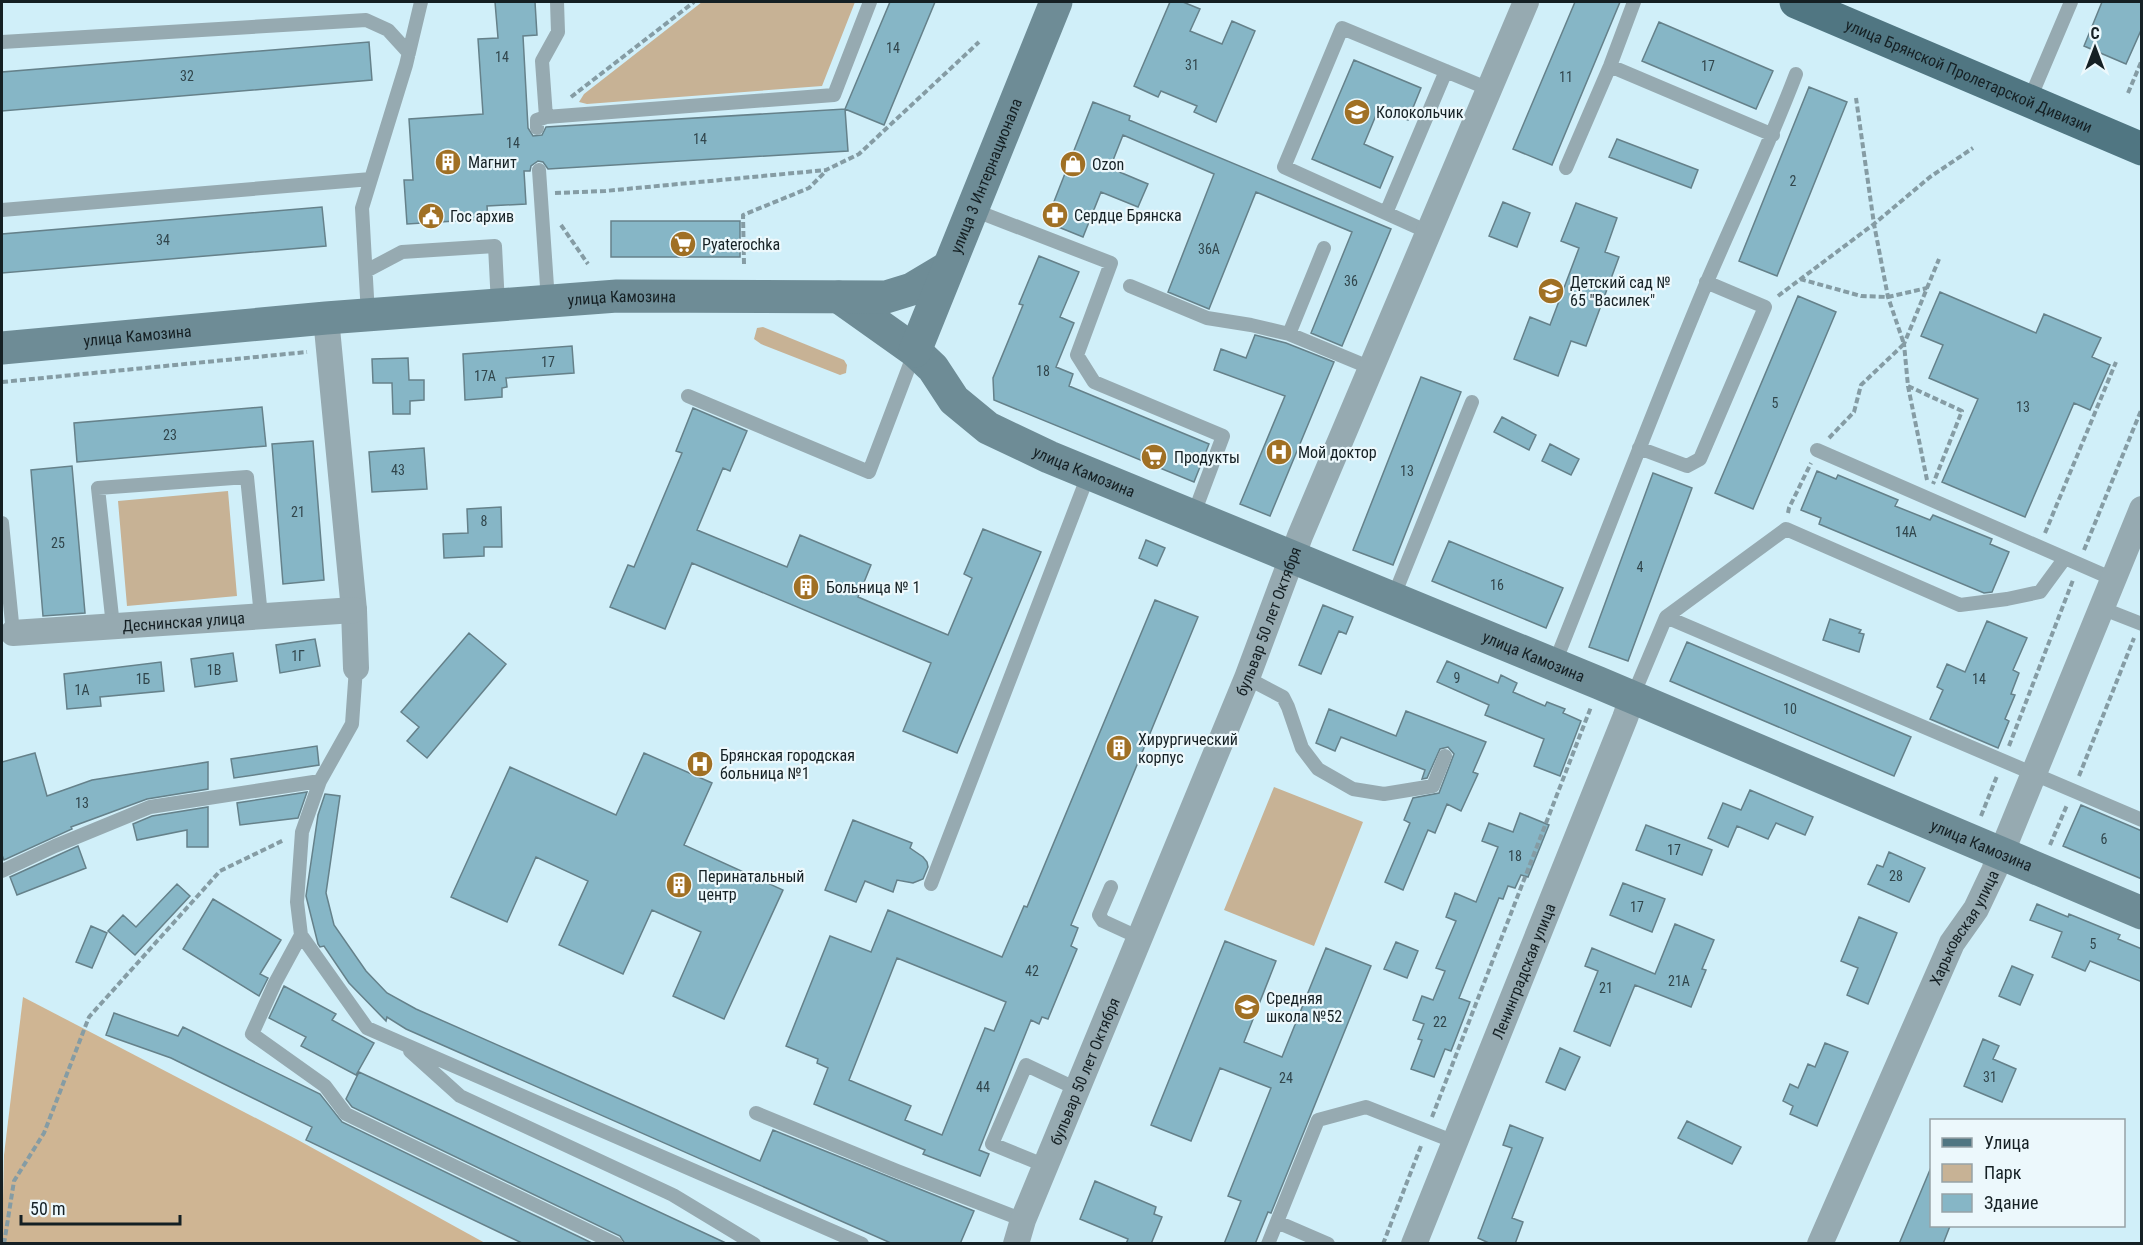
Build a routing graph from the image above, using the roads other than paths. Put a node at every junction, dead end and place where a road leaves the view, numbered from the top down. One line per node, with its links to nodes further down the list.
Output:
1 (421, 2): 10 (lane)
2 (556, 2): 3 (lane)
3 (870, 2)
4 (1056, 2): 21 (street, улица 3 Интернационала)
5 (1526, 2): 14 (street, бульвар 50 лет Октября)
6 (1634, 2): 11 (lane)
7 (1797, 2): 15 (main road, улица Брянской Пролетарской Дивизии)
8 (2071, 2): 15 (lane)
9 (2, 42): 10 (lane)
10 (410, 53): 20 (lane)
11 (1610, 66): 16 (lane); 18 (lane)
12 (1446, 71): 14 (lane); 23 (lane); 23 (lane)
13 (1796, 74): 16 (lane)
14 (1490, 89): 24 (street, бульвар 50 лет Октября)
15 (2029, 101): 17 (main road, улица Брянской Пролетарской Дивизии)
16 (1773, 135): 28 (lane)
17 (2141, 149)
18 (1566, 168)
19 (539, 170): 31 (lane)
20 (371, 179): 22 (lane); 27 (lane)
21 (971, 208): 26 (street, улица 3 Интернационала); 45 (lane)
22 (2, 210)
23 (1386, 213): 24 (lane)
24 (1428, 232): 38 (street, бульвар 50 лет Октября)
25 (1324, 248): 35 (lane)
26 (947, 268): 30 (street); 37 (street, улица 3 Интернационала)
27 (366, 271): 32 (lane); 33 (lane)
28 (1706, 282): 41 (lane); 41 (lane)
29 (1130, 286): 35 (lane)
30 (839, 297): 31 (street, улица Камозина); 37 (street, улица Камозина)
31 (548, 301): 32 (street, улица Камозина)
32 (498, 305): 33 (street, улица Камозина)
33 (368, 315): 34 (street, улица Камозина)
34 (327, 334): 36 (street, улица Камозина); 53 (street)
35 (1289, 334): 38 (lane)
36 (2, 348)
37 (915, 351): 39 (lane); 43 (street, улица Камозина)
38 (1371, 368): 47 (street, бульвар 50 лет Октября)
39 (688, 396)
40 (1472, 402): 51 (lane)
41 (1639, 448): 59 (lane)
42 (1817, 450): 48 (lane)
43 (1089, 473): 45 (street, улица Камозина); 69 (lane)
44 (2142, 509): 50 (street, Харьковская улица)
45 (1193, 516): 47 (street, улица Камозина)
46 (2, 523): 49 (lane)
47 (1293, 556): 51 (street, улица Камозина); 61 (street, бульвар 50 лет Октября)
48 (2065, 558): 50 (lane); 55 (lane)
49 (4, 571): 58 (lane)
50 (2113, 579): 52 (street, Харьковская улица)
51 (1392, 598): 59 (street, улица Камозина)
52 (2102, 608): 56 (lane); 64 (street, Харьковская улица)
53 (354, 610): 54 (street, Деснинская улица); 60 (street)
54 (261, 616): 57 (street, Деснинская улица); 57 (lane)
55 (1666, 617): 62 (lane); 64 (lane)
56 (2141, 624)
57 (113, 626): 58 (street, Деснинская улица)
58 (7, 635)
59 (1554, 665): 62 (street, улица Камозина)
60 (356, 668): 65 (lane)
61 (1247, 678): 63 (lane); 73 (street, бульвар 50 лет Октября)
62 (1632, 698): 67 (street, улица Камозина); 77 (street, Ленинградская улица)
63 (1445, 756)
64 (2034, 774): 66 (lane); 67 (street, Харьковская улица)
65 (320, 781): 68 (lane); 72 (lane)
66 (2142, 819)
67 (2001, 853): 71 (street, улица Камозина); 87 (street, Харьковская улица)
68 (2, 871)
69 (931, 884)
70 (1111, 887): 73 (lane)
71 (2142, 913)
72 (301, 935): 74 (lane); 81 (lane)
73 (1140, 938): 75 (street, бульвар 50 лет Октября)
74 (402, 1043): 82 (lane); 83 (lane)
75 (1077, 1089): 78 (street, бульвар 50 лет Октября); 78 (lane)
76 (756, 1113): 80 (lane)
77 (1455, 1143): 79 (lane); 86 (street, Ленинградская улица)
78 (1046, 1166): 80 (street, бульвар 50 лет Октября)
79 (1277, 1222): 84 (lane); 85 (lane)
80 (1022, 1234)
81 (616, 1244)
82 (754, 1244)
83 (862, 1244)
84 (1268, 1244)
85 (1328, 1244)
86 (1414, 1244)
87 (1820, 1244)

